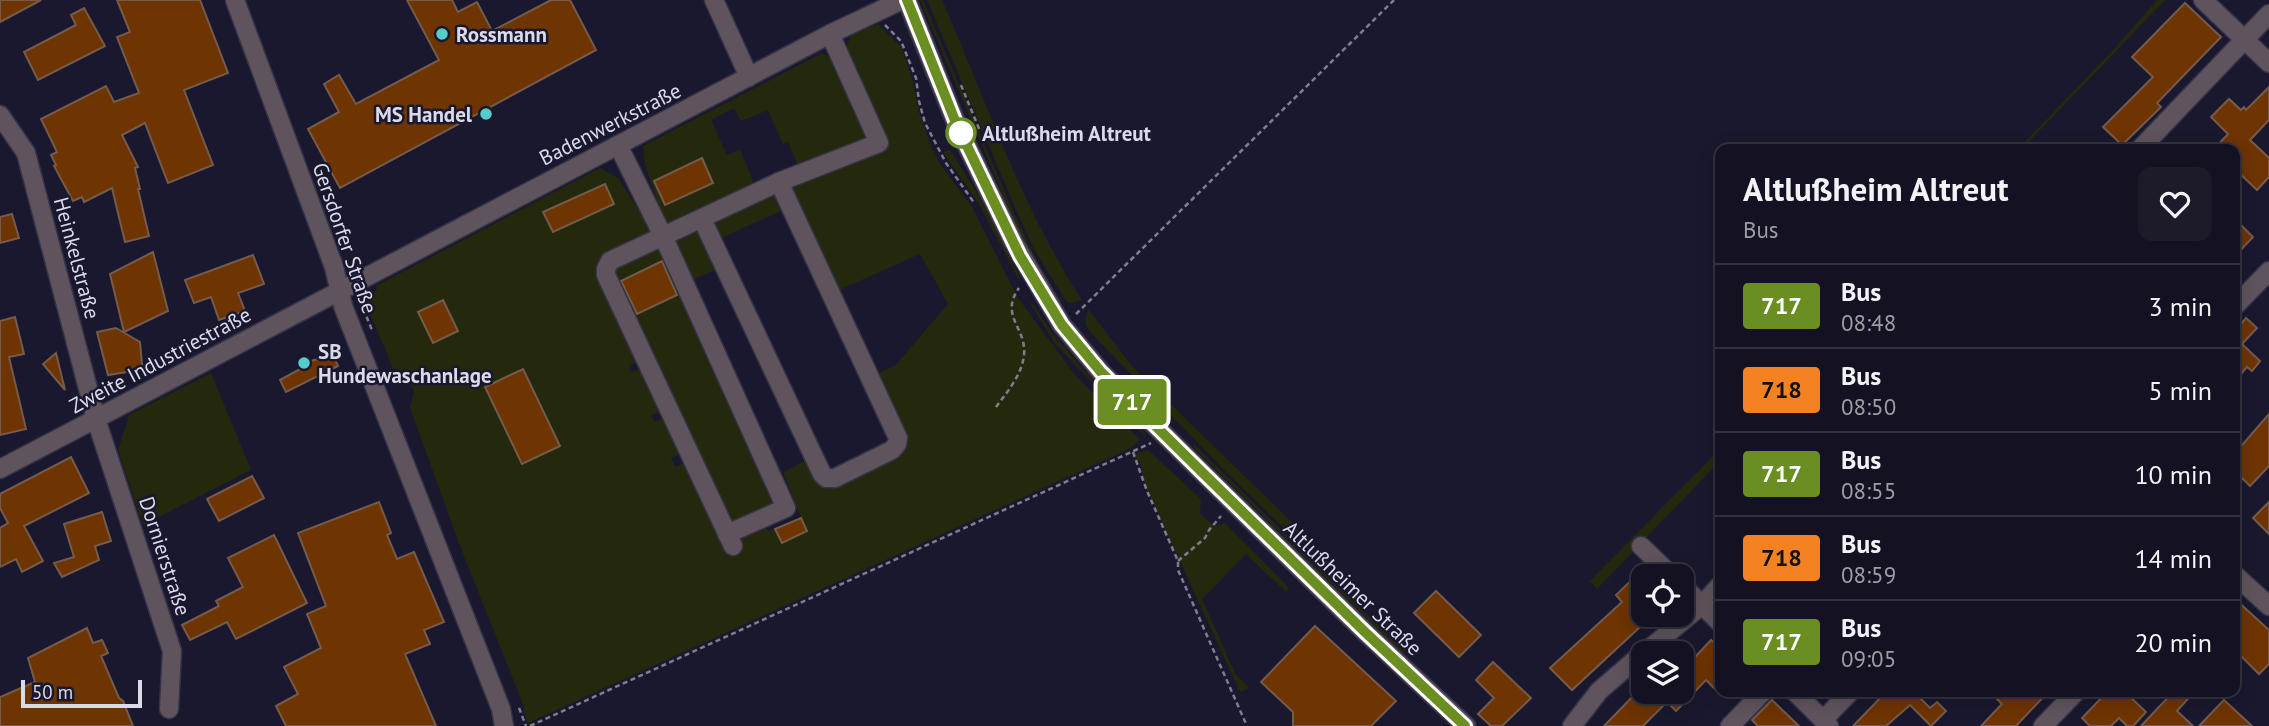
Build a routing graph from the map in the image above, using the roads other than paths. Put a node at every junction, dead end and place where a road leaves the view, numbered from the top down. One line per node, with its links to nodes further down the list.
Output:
1 (235, 0): 17 (street, Gersdorfer Straße)
2 (714, 0): 9 (street)
3 (905, 0): 6 (street, Badenwerkstraße); 38 (street, Altlußheimer Straße)
4 (2203, 0): 7 (street)
5 (2269, 14): 7 (street)
6 (830, 34): 9 (street, Badenwerkstraße); 13 (street)
7 (2245, 40): 8 (street); 11 (street)
8 (2269, 63)
9 (749, 77): 12 (street, Badenwerkstraße)
10 (0, 116): 19 (street, Heinkelstraße)
11 (2145, 144)
12 (618, 145): 15 (street); 17 (street, Badenwerkstraße)
13 (779, 182): 14 (street); 14 (street)
14 (702, 219): 15 (street)
15 (664, 238): 15 (street)
16 (2269, 271): 18 (street)
17 (341, 292): 19 (street, Zweite Industriestraße); 37 (street, Gersdorfer Straße)
18 (2240, 301)
19 (96, 419): 20 (street, Zweite Industriestraße); 35 (street, Dornierstraße)
20 (0, 469)
21 (1641, 546): 22 (street)
22 (1660, 564)
23 (2240, 580): 27 (street)
24 (1715, 591): 26 (street)
25 (1694, 597): 26 (street)
26 (1702, 605): 28 (street); 29 (street)
27 (2269, 606)
28 (1715, 618)
29 (1658, 641)
30 (1631, 664): 39 (street)
31 (1758, 697): 40 (street)
32 (1800, 697): 36 (street)
33 (1846, 697): 36 (street)
34 (2071, 697): 41 (street)
35 (169, 709)
36 (1826, 723)
37 (504, 726)
38 (1464, 726)
39 (1572, 726)
40 (1730, 726)
41 (2043, 726)

